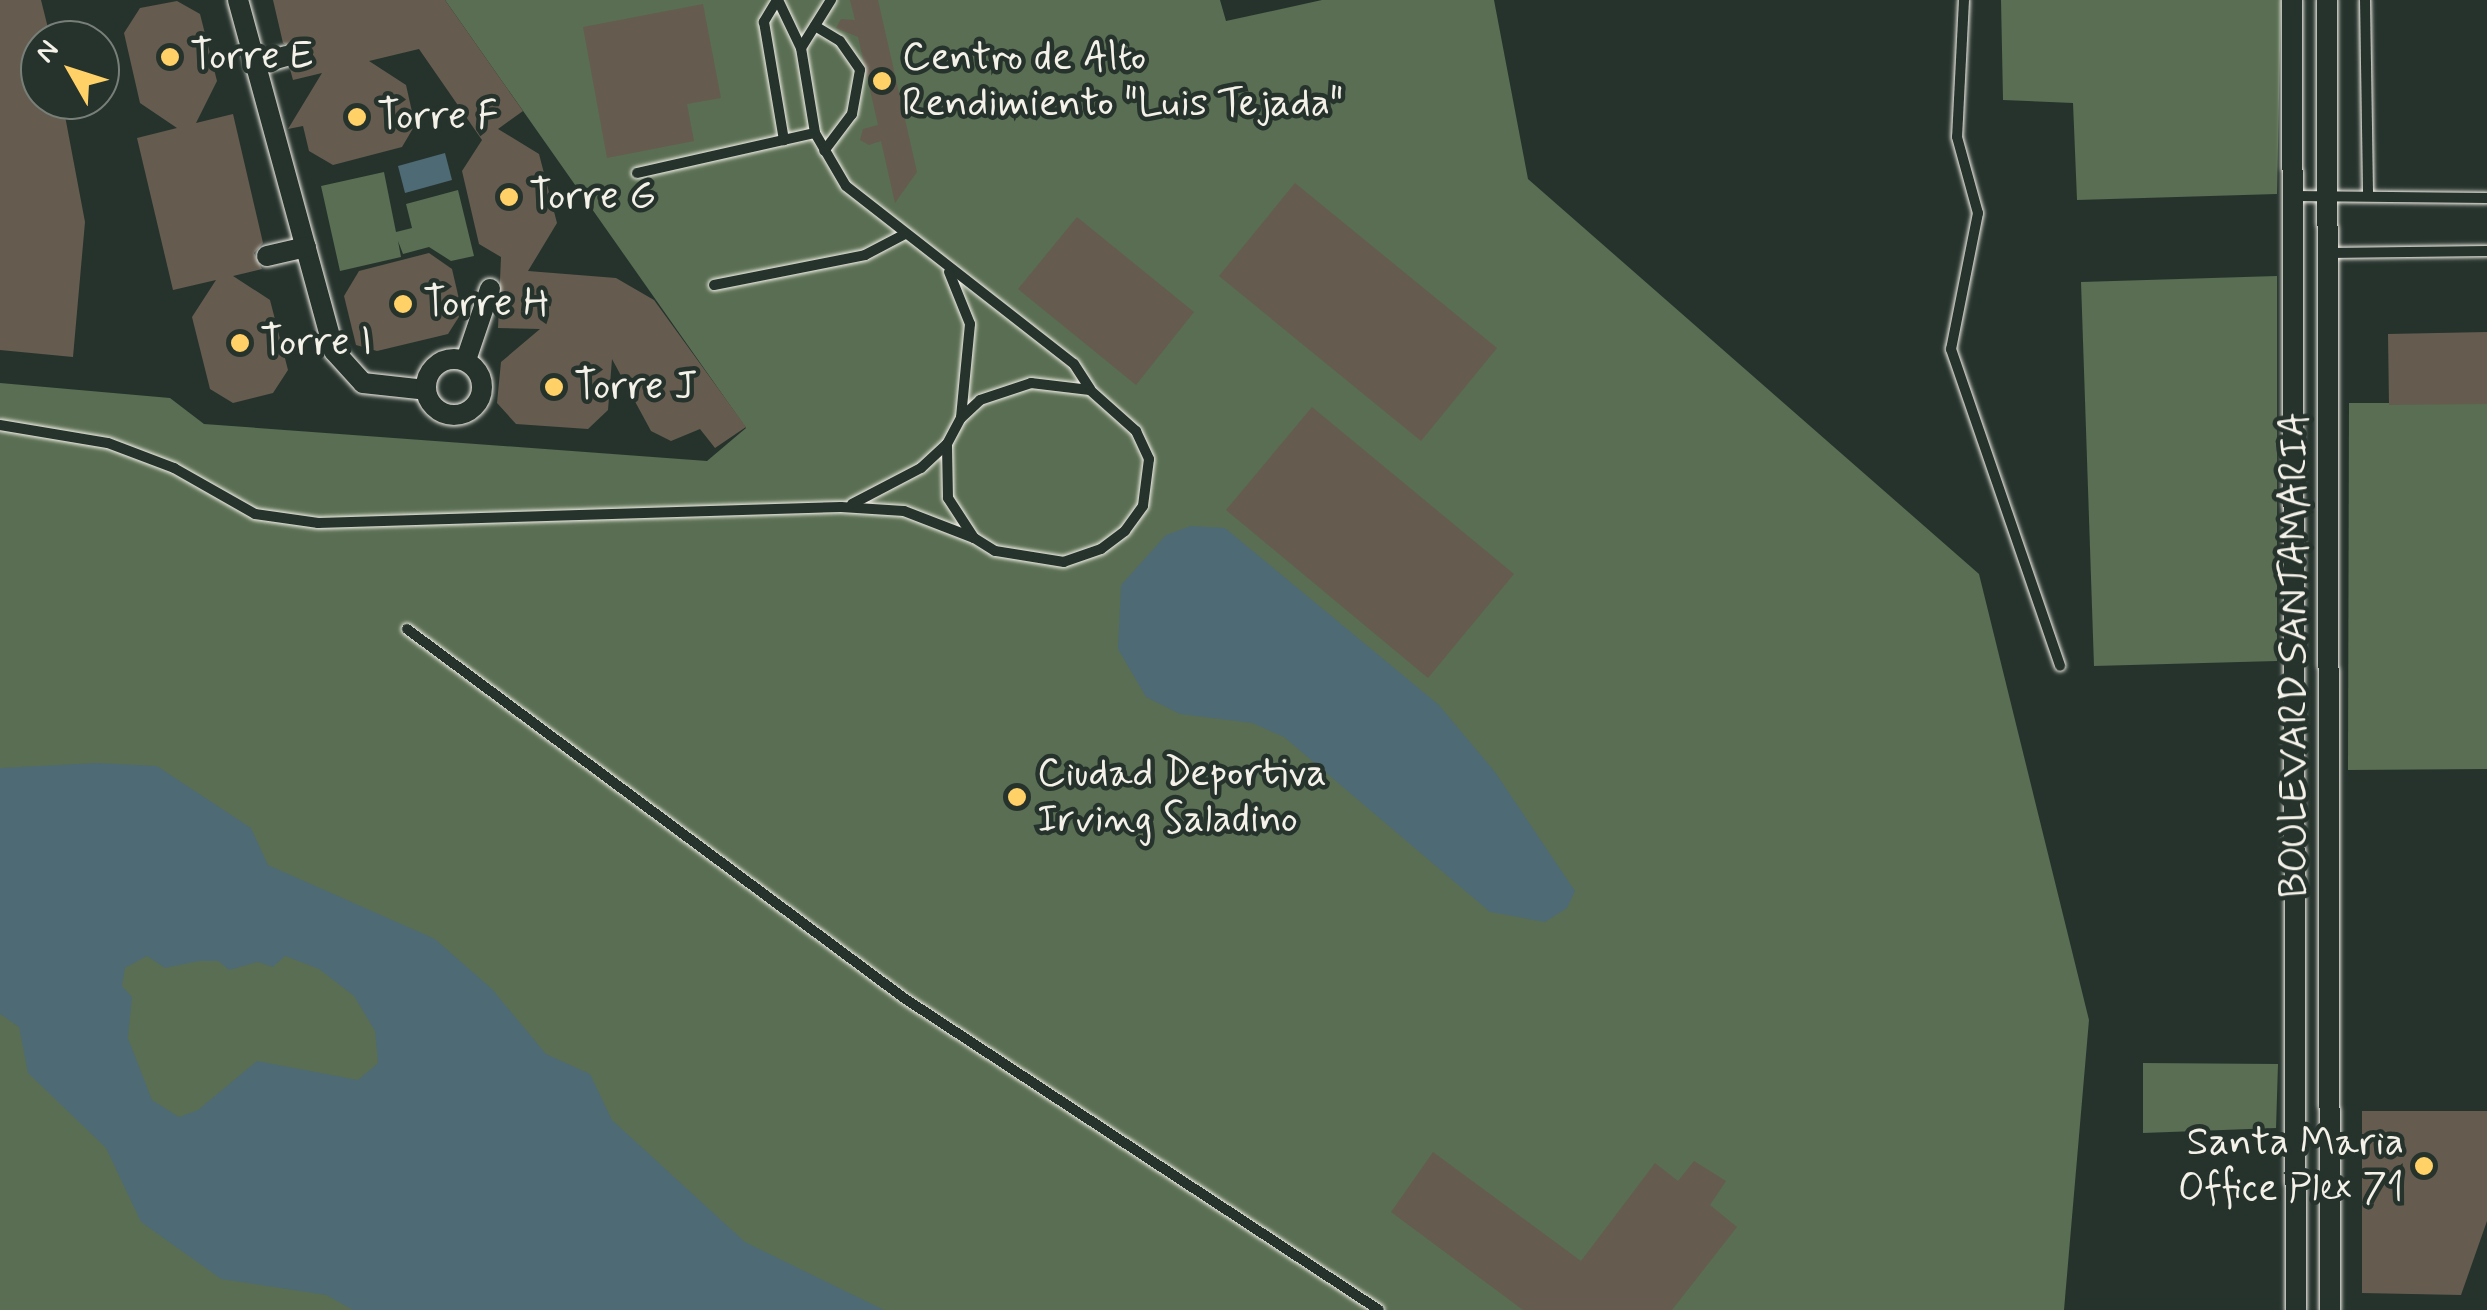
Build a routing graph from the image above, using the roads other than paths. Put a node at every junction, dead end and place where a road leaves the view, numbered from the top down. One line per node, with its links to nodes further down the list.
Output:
1 (238, 0): 11 (street)
2 (778, 0): 9 (lane); 13 (lane)
3 (832, 0): 8 (lane)
4 (1964, 0): 37 (lane)
5 (2292, 0): 16 (street, BOULEVARD SANTAMARIA)
6 (2327, 0): 17 (street, BOULEVARD SANTAMARIA)
7 (2365, 0): 18 (lane)
8 (815, 26): 9 (lane); 14 (lane)
9 (801, 48): 12 (lane)
10 (286, 56): 11 (street)
11 (254, 65): 21 (street)
12 (815, 133): 13 (lane); 14 (lane)
13 (784, 140): 15 (lane)
14 (824, 151): 20 (lane)
15 (637, 173)
16 (2294, 196): 17 (lane); 39 (street, BOULEVARD SANTAMARIA)
17 (2329, 196): 18 (lane); 23 (street, BOULEVARD SANTAMARIA)
18 (2368, 196): 19 (lane)
19 (2487, 198)
20 (904, 234): 25 (lane); 26 (lane)
21 (306, 247): 24 (street); 29 (street)
22 (2487, 251): 23 (lane)
23 (2330, 253): 40 (street, BOULEVARD SANTAMARIA)
24 (266, 256)
25 (949, 271): 30 (lane); 31 (lane)
26 (714, 285)
27 (490, 289): 28 (street)
28 (466, 360): 29 (street); 29 (street)
29 (426, 390)
30 (1090, 390): 31 (lane); 35 (lane)
31 (961, 418): 33 (lane)
32 (0, 426): 34 (lane)
33 (947, 444): 34 (lane); 35 (lane)
34 (841, 507): 35 (lane)
35 (974, 538)
36 (408, 629): 38 (lane)
37 (2060, 666)
38 (1379, 1310)
39 (2296, 1310)
40 (2330, 1310)

